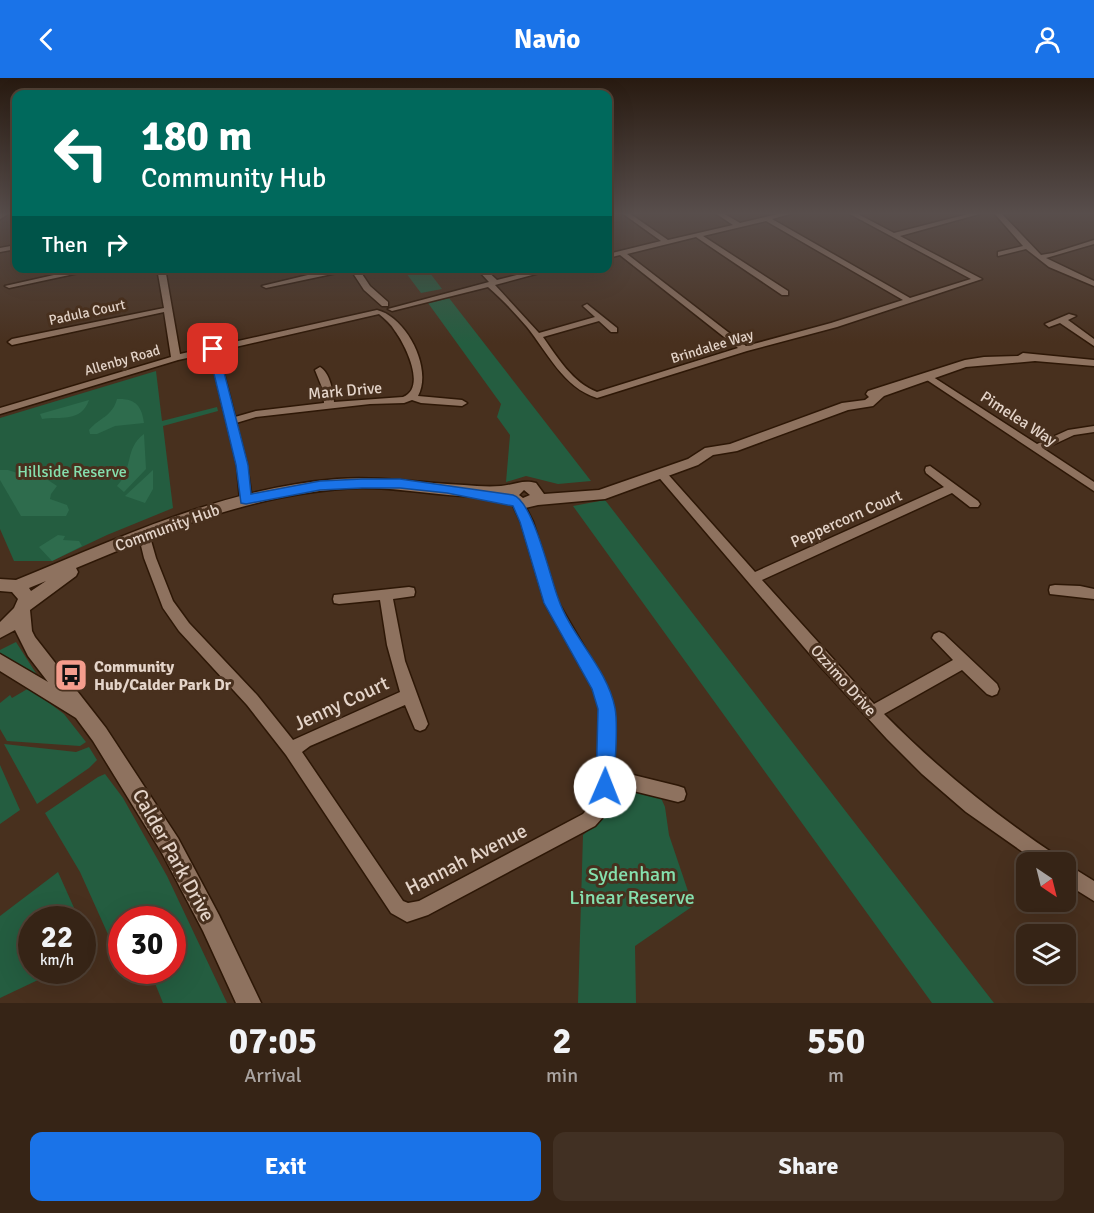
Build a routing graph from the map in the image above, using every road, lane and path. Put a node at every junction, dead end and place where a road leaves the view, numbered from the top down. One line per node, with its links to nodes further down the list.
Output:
1 (626, 256): 31 (street)
2 (729, 256): 17 (street)
3 (832, 256): 18 (street)
4 (937, 256): 18 (street, Brindalee Way)
5 (1045, 256): 6 (street)
6 (1039, 257): 14 (street)
7 (74, 273): 15 (street)
8 (162, 273): 21 (street)
9 (328, 273): 16 (street)
10 (356, 273): 20 (street)
11 (483, 273): 13 (street, Brindalee Way)
12 (535, 273): 13 (street, Allenby Road)
13 (492, 284): 20 (street, Allenby Road); 28 (street, Brindalee Way)
14 (1094, 284)
15 (9, 286)
16 (266, 286)
17 (785, 293)
18 (910, 301): 31 (street, Brindalee Way)
19 (587, 306): 23 (street)
20 (383, 308): 30 (street, Allenby Road); 36 (street)
21 (168, 309): 27 (street, Padula Court); 32 (street)
22 (1072, 316): 24 (street)
23 (601, 318): 26 (street); 28 (street)
24 (1061, 320): 25 (street); 29 (street)
25 (1049, 324)
26 (614, 330)
27 (11, 332)
28 (537, 336): 31 (street, Brindalee Way)
29 (1094, 343)
30 (213, 349): 32 (street, Allenby Road); 40 (street)
31 (744, 349)
32 (176, 358): 39 (street, Allenby Road)
33 (1094, 363): 35 (street, Community Hub)
34 (320, 370): 38 (street)
35 (927, 376): 42 (street, Pimelea Way); 44 (street, Community Hub)
36 (412, 397): 37 (street, Mark Drive); 38 (street, Mark Drive)
37 (462, 403)
38 (328, 406): 40 (street, Mark Drive)
39 (0, 411)
40 (231, 421): 48 (street)
41 (1094, 429): 42 (street)
42 (1037, 448): 45 (street, Pimelea Way)
43 (930, 470): 46 (street)
44 (661, 474): 47 (street, Community Hub); 52 (street, Ozzimo Drive)
45 (1094, 487)
46 (952, 488): 49 (street); 52 (street, Peppercorn Court)
47 (524, 497): 48 (street, Community Hub); 70 (street, Hannah Avenue)
48 (246, 500): 50 (street, Community Hub)
49 (974, 504)
50 (140, 535): 51 (street, Community Hub); 69 (street, Hannah Avenue)
51 (100, 552): 53 (street, Community Hub); 59 (street, Community Hub)
52 (754, 578): 66 (street, Ozzimo Drive)
53 (7, 584): 59 (street, Calder Park Drive)
54 (1054, 590): 56 (street)
55 (409, 592): 57 (street)
56 (1094, 594)
57 (386, 595): 58 (street); 65 (street, Jenny Court)
58 (339, 598)
59 (23, 608): 60 (street, Community Hub); 67 (street, Calder Park Drive)
60 (0, 631)
61 (939, 638): 63 (street)
62 (0, 662): 67 (street, Calder Park Drive)
63 (963, 662): 64 (street); 66 (street)
64 (992, 689)
65 (408, 696): 68 (street, Jenny Court); 69 (street, Jenny Court)
66 (873, 713): 72 (street, Ozzimo Drive)
67 (86, 715): 75 (street, Calder Park Drive)
68 (420, 724)
69 (291, 750): 70 (street, Hannah Avenue)
70 (605, 776): 71 (street)
71 (678, 794)
72 (1037, 852)
73 (1076, 879): 74 (street)
74 (1093, 891)
75 (249, 1003)

